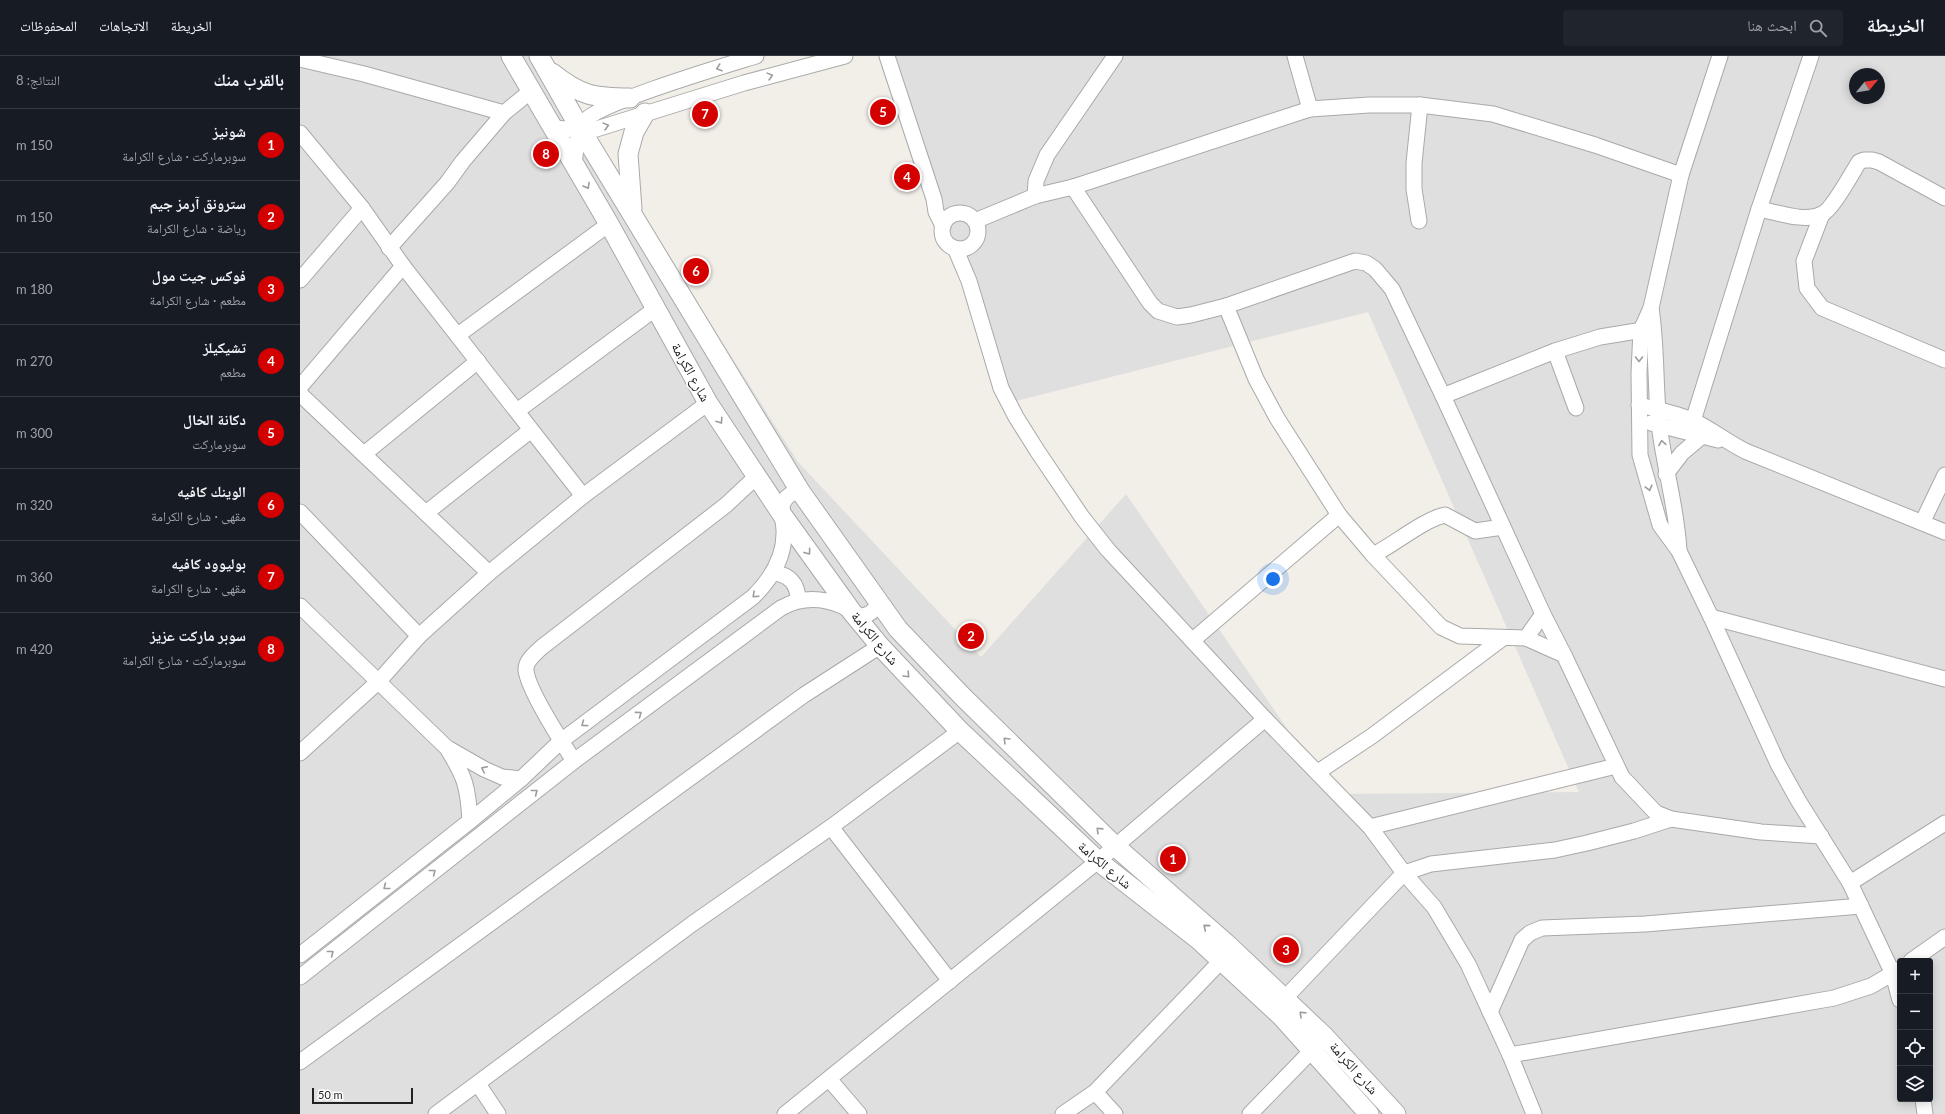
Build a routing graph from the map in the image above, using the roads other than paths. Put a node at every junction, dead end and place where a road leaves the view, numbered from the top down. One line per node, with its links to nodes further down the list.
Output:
1 (511, 56): 13 (street, شارع الكرامة)
2 (756, 56): 10 (street)
3 (846, 56): 12 (street, one-way to 3)
4 (887, 56): 31 (street)
5 (1115, 56): 25 (street)
6 (1295, 56): 16 (street)
7 (1720, 56): 23 (street)
8 (1811, 56): 28 (street)
9 (300, 59): 17 (street)
10 (736, 59): 12 (street); 14 (street, one-way to 14)
11 (543, 63): 14 (street); 20 (street, شارع الكرامة)
12 (744, 83): 18 (street)
13 (531, 91): 17 (street); 19 (street, شارع الكرامة)
14 (630, 98): 20 (street)
15 (1420, 105): 16 (street); 23 (street); 33 (street)
16 (1310, 109): 24 (street)
17 (504, 113): 35 (street)
18 (645, 113): 20 (street, one-way to 18); 29 (street)
19 (554, 128): 20 (street); 22 (street, شارع الكرامة)
20 (581, 130): 22 (street); 29 (street, شارع الكرامة)
21 (300, 133): 27 (street)
22 (574, 163): 34 (street, شارع الكرامة, one-way to 34)
23 (1681, 175): 41 (street)
24 (1073, 187): 25 (street); 39 (street)
25 (1035, 196): 32 (street)
26 (1945, 198): 30 (street)
27 (362, 208): 35 (street); 38 (street)
28 (1759, 209): 30 (street); 55 (street)
29 (632, 214): 64 (street, شارع الكرامة)
30 (1822, 214): 44 (street)
31 (948, 220): 32 (street); 36 (street)
32 (975, 221): 36 (street)
33 (1418, 221)
34 (609, 224): 40 (street, شارع الكرامة); 42 (street)
35 (389, 248): 37 (street)
36 (962, 248): 86 (street)
37 (403, 266): 42 (street); 46 (street)
38 (300, 280)
39 (1226, 306): 48 (street); 68 (street)
40 (655, 309): 49 (street, شارع الكرامة); 53 (street)
41 (1647, 329): 43 (street); 50 (street, one-way to 50); 52 (street)
42 (458, 335): 45 (street)
43 (1555, 351): 48 (street); 51 (street)
44 (1945, 360)
45 (478, 361): 53 (street); 60 (street)
46 (300, 387)
47 (300, 394): 60 (street)
48 (1443, 396): 71 (street)
49 (708, 403): 63 (street, شارع الكرامة, one-way to 63); 65 (street)
50 (1638, 405): 52 (street); 54 (street)
51 (1576, 408)
52 (1658, 409): 55 (street); 56 (street)
53 (517, 411): 57 (street)
54 (1640, 421): 56 (street); 73 (street, one-way to 73)
55 (1693, 421): 59 (street)
56 (1659, 424): 58 (street); 61 (street, one-way to 56)
57 (531, 430): 65 (street); 67 (street)
58 (1701, 437): 59 (street); 61 (street)
59 (1725, 441): 70 (street)
60 (364, 454): 67 (street)
61 (1666, 474): 73 (street)
62 (1945, 475): 70 (street)
63 (756, 477): 69 (street, شارع الكرامة); 93 (street)
64 (800, 492): 69 (street); 78 (street, شارع الكرامة)
65 (583, 496): 75 (street)
66 (300, 512): 83 (street)
67 (426, 513): 75 (street)
68 (1339, 514): 74 (street); 86 (street)
69 (783, 516): 76 (street); 80 (street, شارع الكرامة, one-way to 80)
70 (1922, 521): 72 (street)
71 (1503, 527): 74 (street); 81 (street)
72 (1945, 532)
73 (1678, 551): 82 (street)
74 (1373, 555): 84 (street)
75 (489, 573): 83 (street)
76 (773, 573): 77 (street); 93 (street, one-way to 93)
77 (798, 600): 80 (street); 96 (street, one-way to 77)
78 (878, 602): 80 (street); 106 (street, شارع الكرامة, one-way to 78)
79 (300, 606): 90 (street)
80 (852, 612): 87 (street, شارع الكرامة)
81 (1543, 614): 85 (street); 88 (street)
82 (1711, 617): 89 (street); 105 (street)
83 (419, 636): 90 (street)
84 (1503, 638): 85 (street); 98 (street)
85 (1526, 638): 88 (street)
86 (1193, 640): 91 (street)
87 (880, 646): 92 (street, شارع الكرامة, one-way to 92); 124 (street)
88 (1564, 655): 97 (street)
89 (1945, 679)
90 (379, 681): 94 (street); 95 (street)
91 (1265, 719): 98 (street); 106 (street)
92 (960, 731): 103 (street); 107 (street, شارع الكرامة)
93 (561, 740): 96 (street); 99 (street)
94 (447, 748): 99 (street, one-way to 94); 101 (street)
95 (300, 753)
96 (574, 761): 116 (street, one-way to 96)
97 (1616, 766): 100 (street); 104 (street)
98 (1318, 772): 104 (street)
99 (521, 779): 101 (street)
100 (1671, 819): 105 (street); 108 (street)
101 (470, 821): 112 (street, one-way to 112)
102 (1945, 823): 109 (street)
103 (831, 827): 117 (street); 126 (street)
104 (1370, 827): 108 (street)
105 (1821, 836): 109 (street)
106 (1115, 846): 107 (street); 119 (street, شارع الكرامة, one-way to 106)
107 (1098, 861): 114 (street, شارع الكرامة); 117 (street)
108 (1404, 873): 119 (street); 120 (street)
109 (1850, 883): 110 (street)
110 (1861, 906): 115 (street); 120 (street)
111 (1945, 937): 113 (street)
112 (300, 955)
113 (1915, 958)
114 (1222, 960): 122 (street, شارع الكرامة); 127 (street)
115 (1896, 972): 118 (street); 123 (street)
116 (300, 977)
117 (950, 980): 125 (street)
118 (1899, 994)
119 (1285, 998): 121 (street, شارع الكرامة, one-way to 119)
120 (1490, 1012): 123 (street)
121 (1324, 1036): 122 (street); 137 (street, شارع الكرامة)
122 (1312, 1051): 135 (street); 136 (street, شارع الكرامة)
123 (1510, 1054): 138 (street)
124 (300, 1062)
125 (829, 1079): 131 (street); 132 (street)
126 (478, 1084): 129 (street); 130 (street)
127 (1095, 1092): 133 (street); 134 (street)
128 (1923, 1102): 139 (street)
129 (436, 1114)
130 (498, 1114)
131 (785, 1114)
132 (859, 1114)
133 (1063, 1114)
134 (1115, 1114)
135 (1250, 1114)
136 (1368, 1114)
137 (1396, 1114)
138 (1534, 1114)
139 (1925, 1114)

